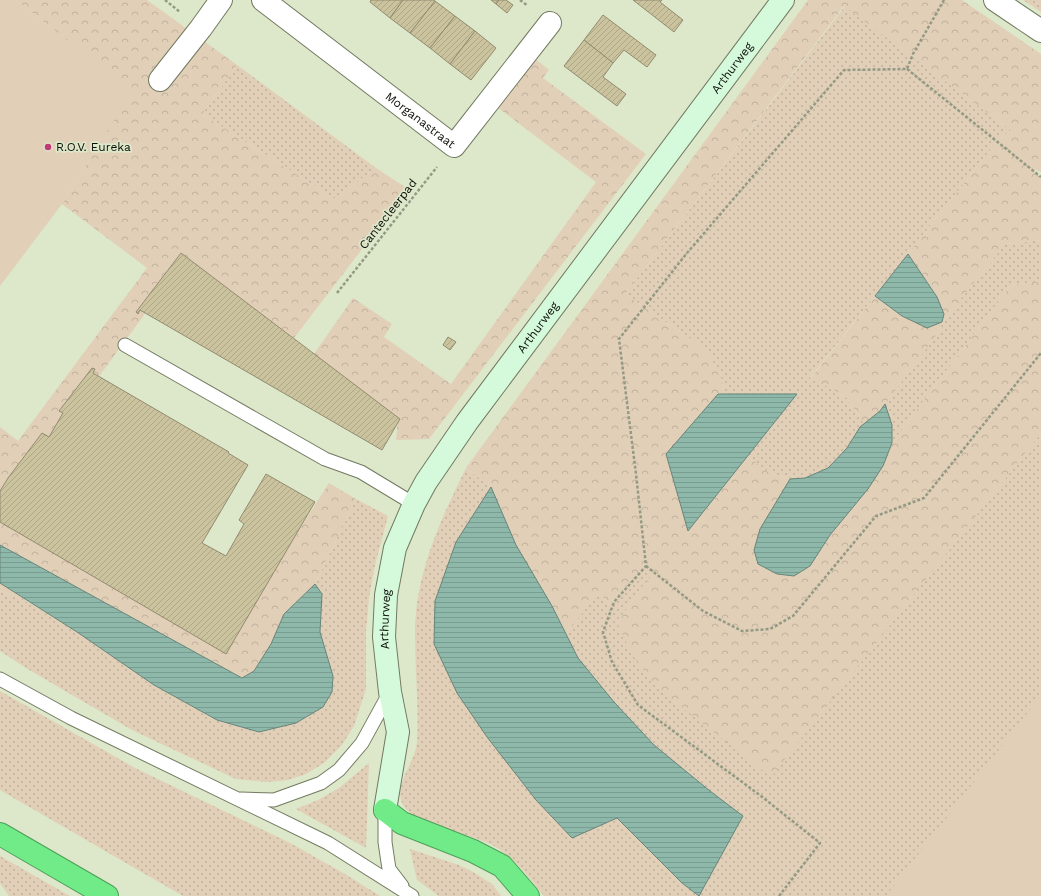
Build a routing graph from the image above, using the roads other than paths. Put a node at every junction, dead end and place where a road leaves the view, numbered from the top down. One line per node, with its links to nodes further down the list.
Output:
1 (221, 0): 7 (street)
2 (263, 0): 5 (street, Morganastraat)
3 (783, 0): 9 (street, Arthurweg)
4 (995, 0): 6 (street)
5 (550, 24)
6 (1041, 31)
7 (160, 80)
8 (125, 345): 9 (lane)
9 (414, 504): 11 (street, Arthurweg)
10 (0, 679): 12 (lane)
11 (390, 692): 12 (lane); 13 (street, Arthurweg)
12 (237, 799): 15 (lane)
13 (385, 810): 15 (lane, Arthurweg); 17 (highway)
14 (0, 834): 16 (highway)
15 (410, 894)
16 (107, 896)
17 (528, 896)

